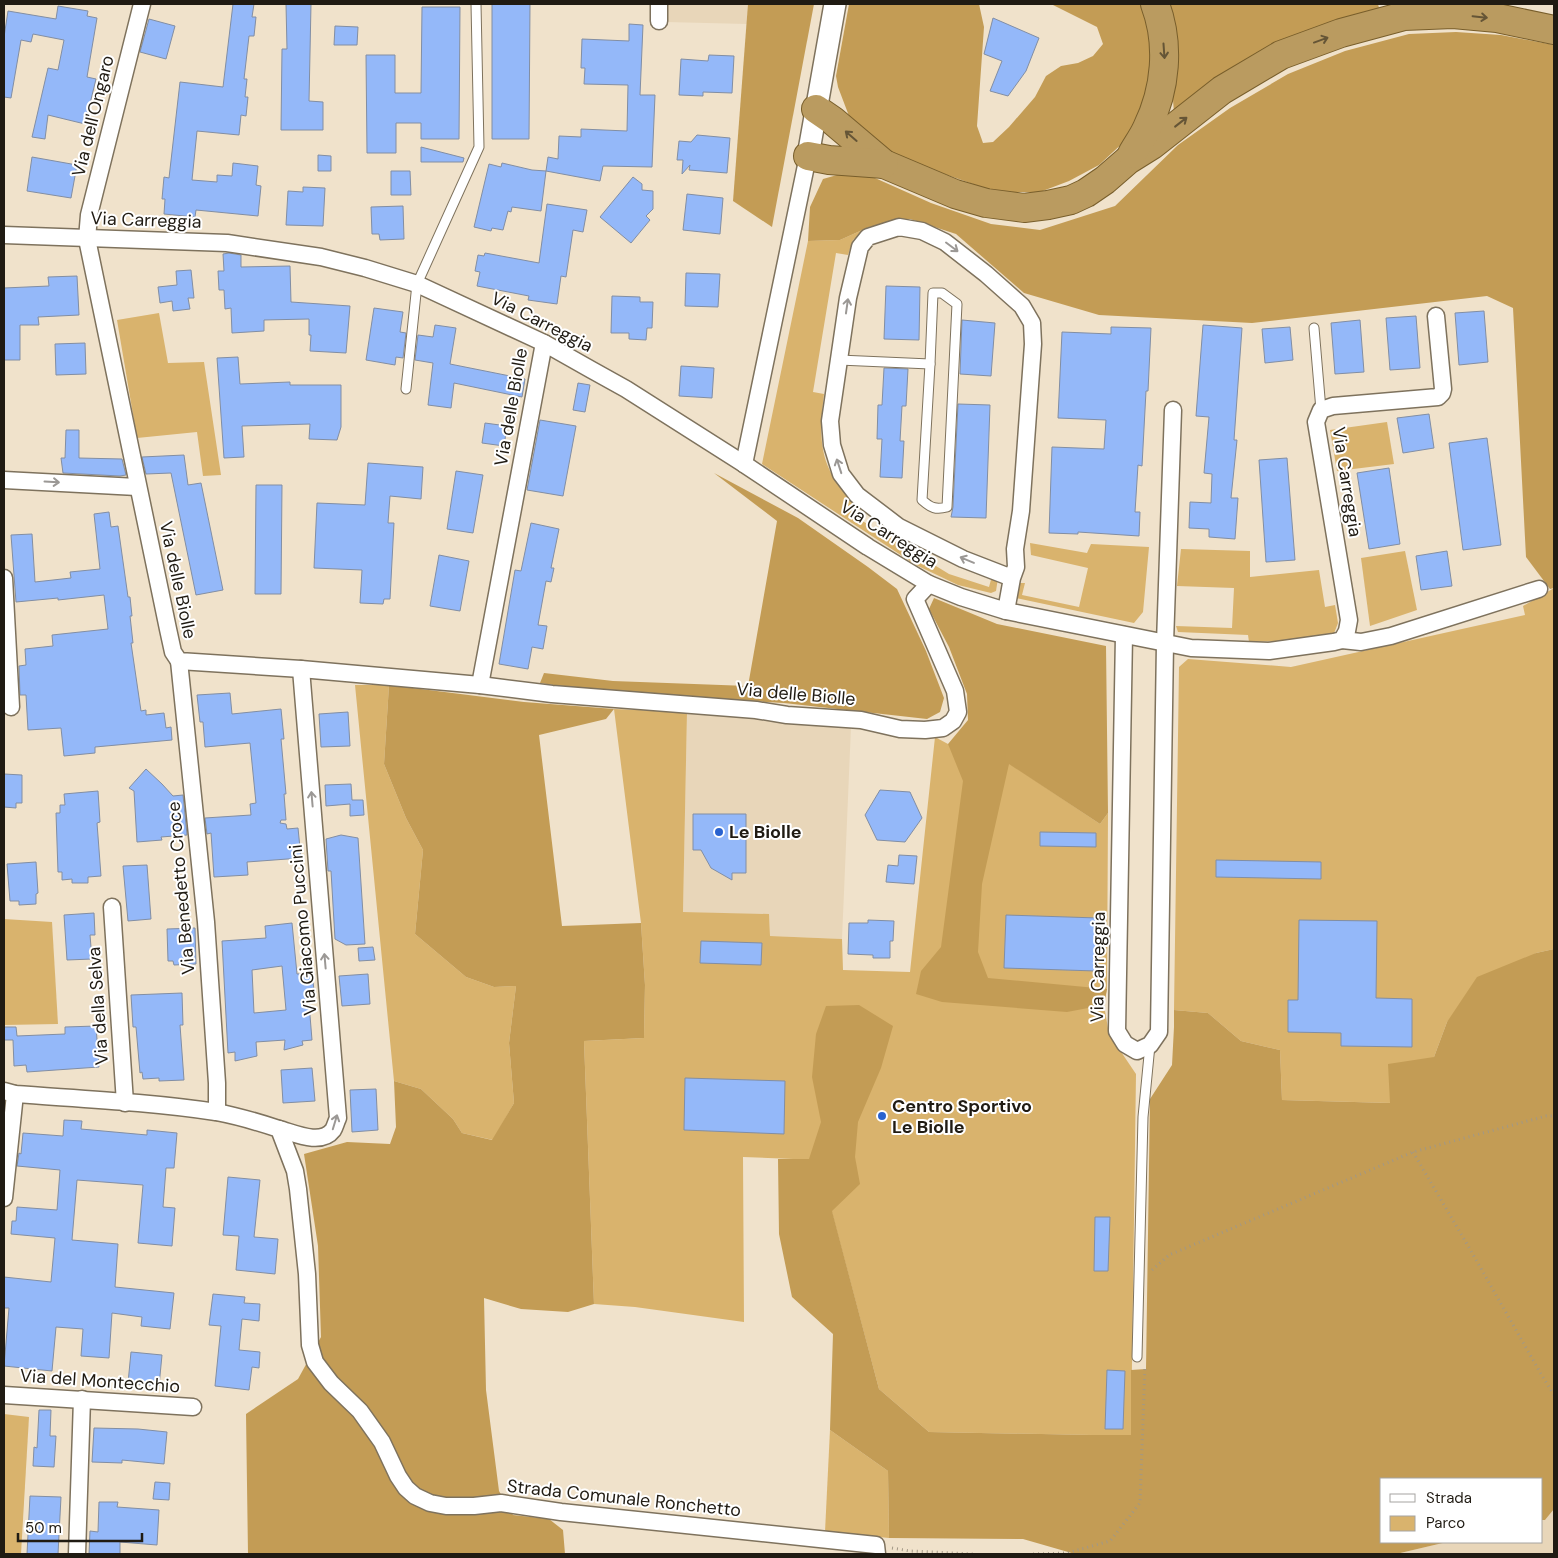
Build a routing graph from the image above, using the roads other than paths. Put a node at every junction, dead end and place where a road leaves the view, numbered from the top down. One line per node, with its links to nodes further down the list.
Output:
1 (142, 4): 15 (street, Via dell'Ongaro)
2 (476, 4): 16 (lane)
3 (659, 4): 8 (street)
4 (835, 4): 10 (street)
5 (1155, 4): 12 (highway, one-way to 12)
6 (1502, 4): 7 (highway)
7 (1554, 16)
8 (659, 21)
9 (1554, 30): 12 (highway, one-way to 9)
10 (816, 110): 11 (street); 13 (highway, one-way to 10)
11 (808, 156): 13 (highway); 25 (street)
12 (1128, 160): 13 (highway)
13 (884, 164)
14 (4, 235): 15 (street, Via Carreggia)
15 (86, 239): 16 (street, Via Carreggia); 27 (street, Via delle Biolle)
16 (417, 284): 19 (street, Via Carreggia); 22 (lane)
17 (1436, 316): 24 (street, Via Carreggia)
18 (1314, 328): 24 (lane)
19 (544, 343): 25 (street, Via Carreggia); 38 (street, Via delle Biolle)
20 (839, 360): 21 (lane); 29 (street, Via Carreggia, one-way to 20); 29 (street, Via Carreggia, one-way to 29)
21 (930, 364): 21 (lane)
22 (406, 389)
23 (1173, 410): 35 (street)
24 (1321, 410): 34 (street, Via Carreggia)
25 (744, 464): 30 (street, Via Carreggia)
26 (4, 480): 27 (street, one-way to 27)
27 (137, 487): 36 (street, Via delle Biolle)
28 (4, 578): 39 (street)
29 (1012, 578): 32 (street, Via Carreggia)
30 (929, 584): 32 (street, Via Carreggia); 38 (street, Via delle Biolle)
31 (1539, 589): 34 (street, Via Carreggia)
32 (1006, 612): 33 (street, Via Carreggia)
33 (1124, 635): 35 (street, Via Carreggia); 41 (street, Via Carreggia)
34 (1342, 640): 35 (street, Via Carreggia)
35 (1165, 643): 41 (street)
36 (179, 661): 37 (street, Via delle Biolle); 44 (street, Via Benedetto Croce)
37 (301, 669): 38 (street, Via delle Biolle); 45 (street, Via Giacomo Puccini, one-way to 37)
38 (480, 685)
39 (11, 707)
40 (112, 907): 43 (street, Via della Selva)
41 (1150, 1045): 47 (lane)
42 (9, 1093): 43 (street); 46 (street)
43 (124, 1102): 44 (street)
44 (217, 1112): 45 (street)
45 (279, 1129): 51 (street, Strada Comunale Ronchetto)
46 (4, 1198)
47 (1141, 1359)
48 (4, 1395): 49 (street, Via del Montecchio)
49 (82, 1400): 50 (street, Via del Montecchio); 52 (street)
50 (193, 1407)
51 (876, 1550)
52 (77, 1554)

